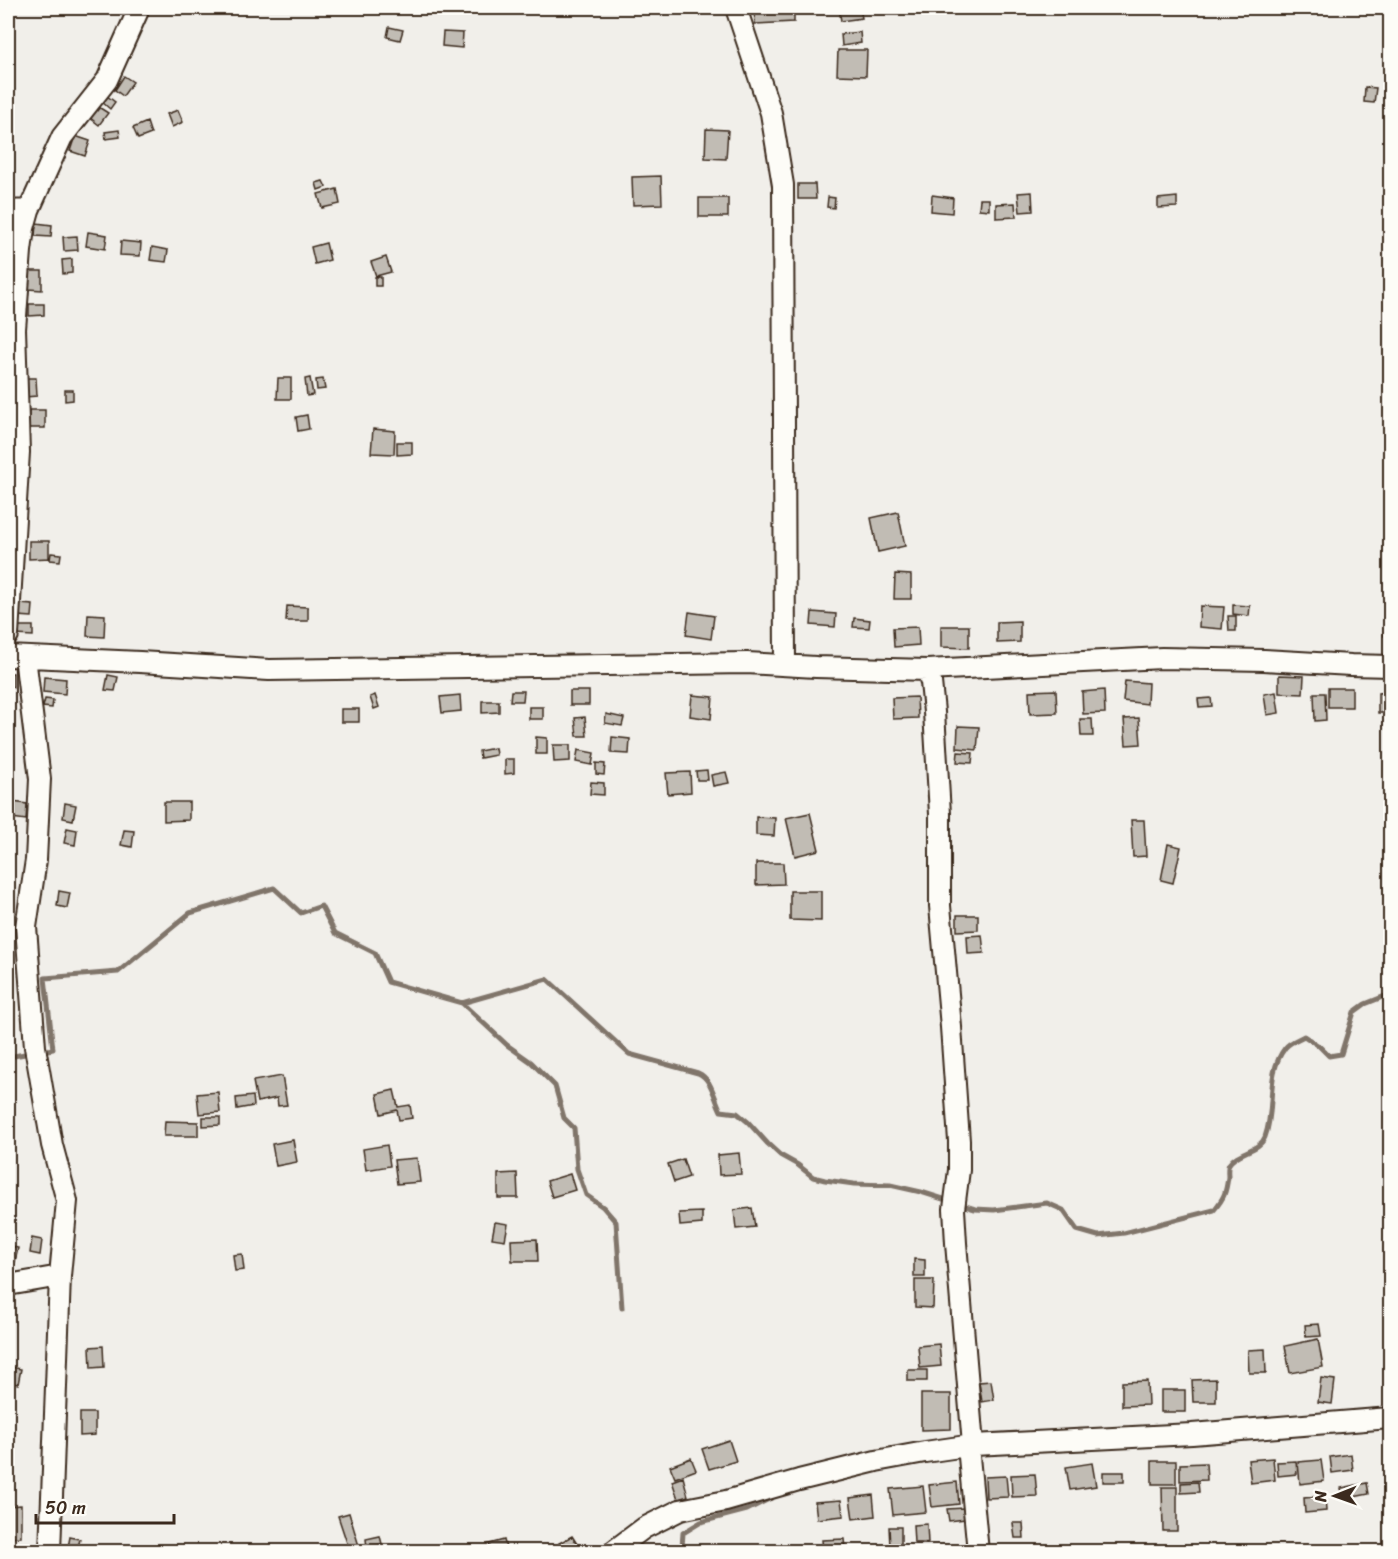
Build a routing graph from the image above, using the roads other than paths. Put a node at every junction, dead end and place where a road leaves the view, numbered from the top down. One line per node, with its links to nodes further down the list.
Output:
1 (132, 8): 3 (street)
2 (736, 8): 8 (street)
3 (29, 210): 4 (street); 5 (street)
4 (8, 211)
5 (13, 451): 6 (street)
6 (8, 635)
7 (16, 656): 8 (street); 11 (street)
8 (785, 665): 10 (street)
9 (1390, 666): 10 (street)
10 (927, 670): 14 (street)
11 (60, 1276): 12 (street); 15 (street)
12 (8, 1285)
13 (1390, 1418): 14 (street)
14 (970, 1446): 16 (street); 17 (street)
15 (50, 1551)
16 (612, 1551)
17 (978, 1551)

